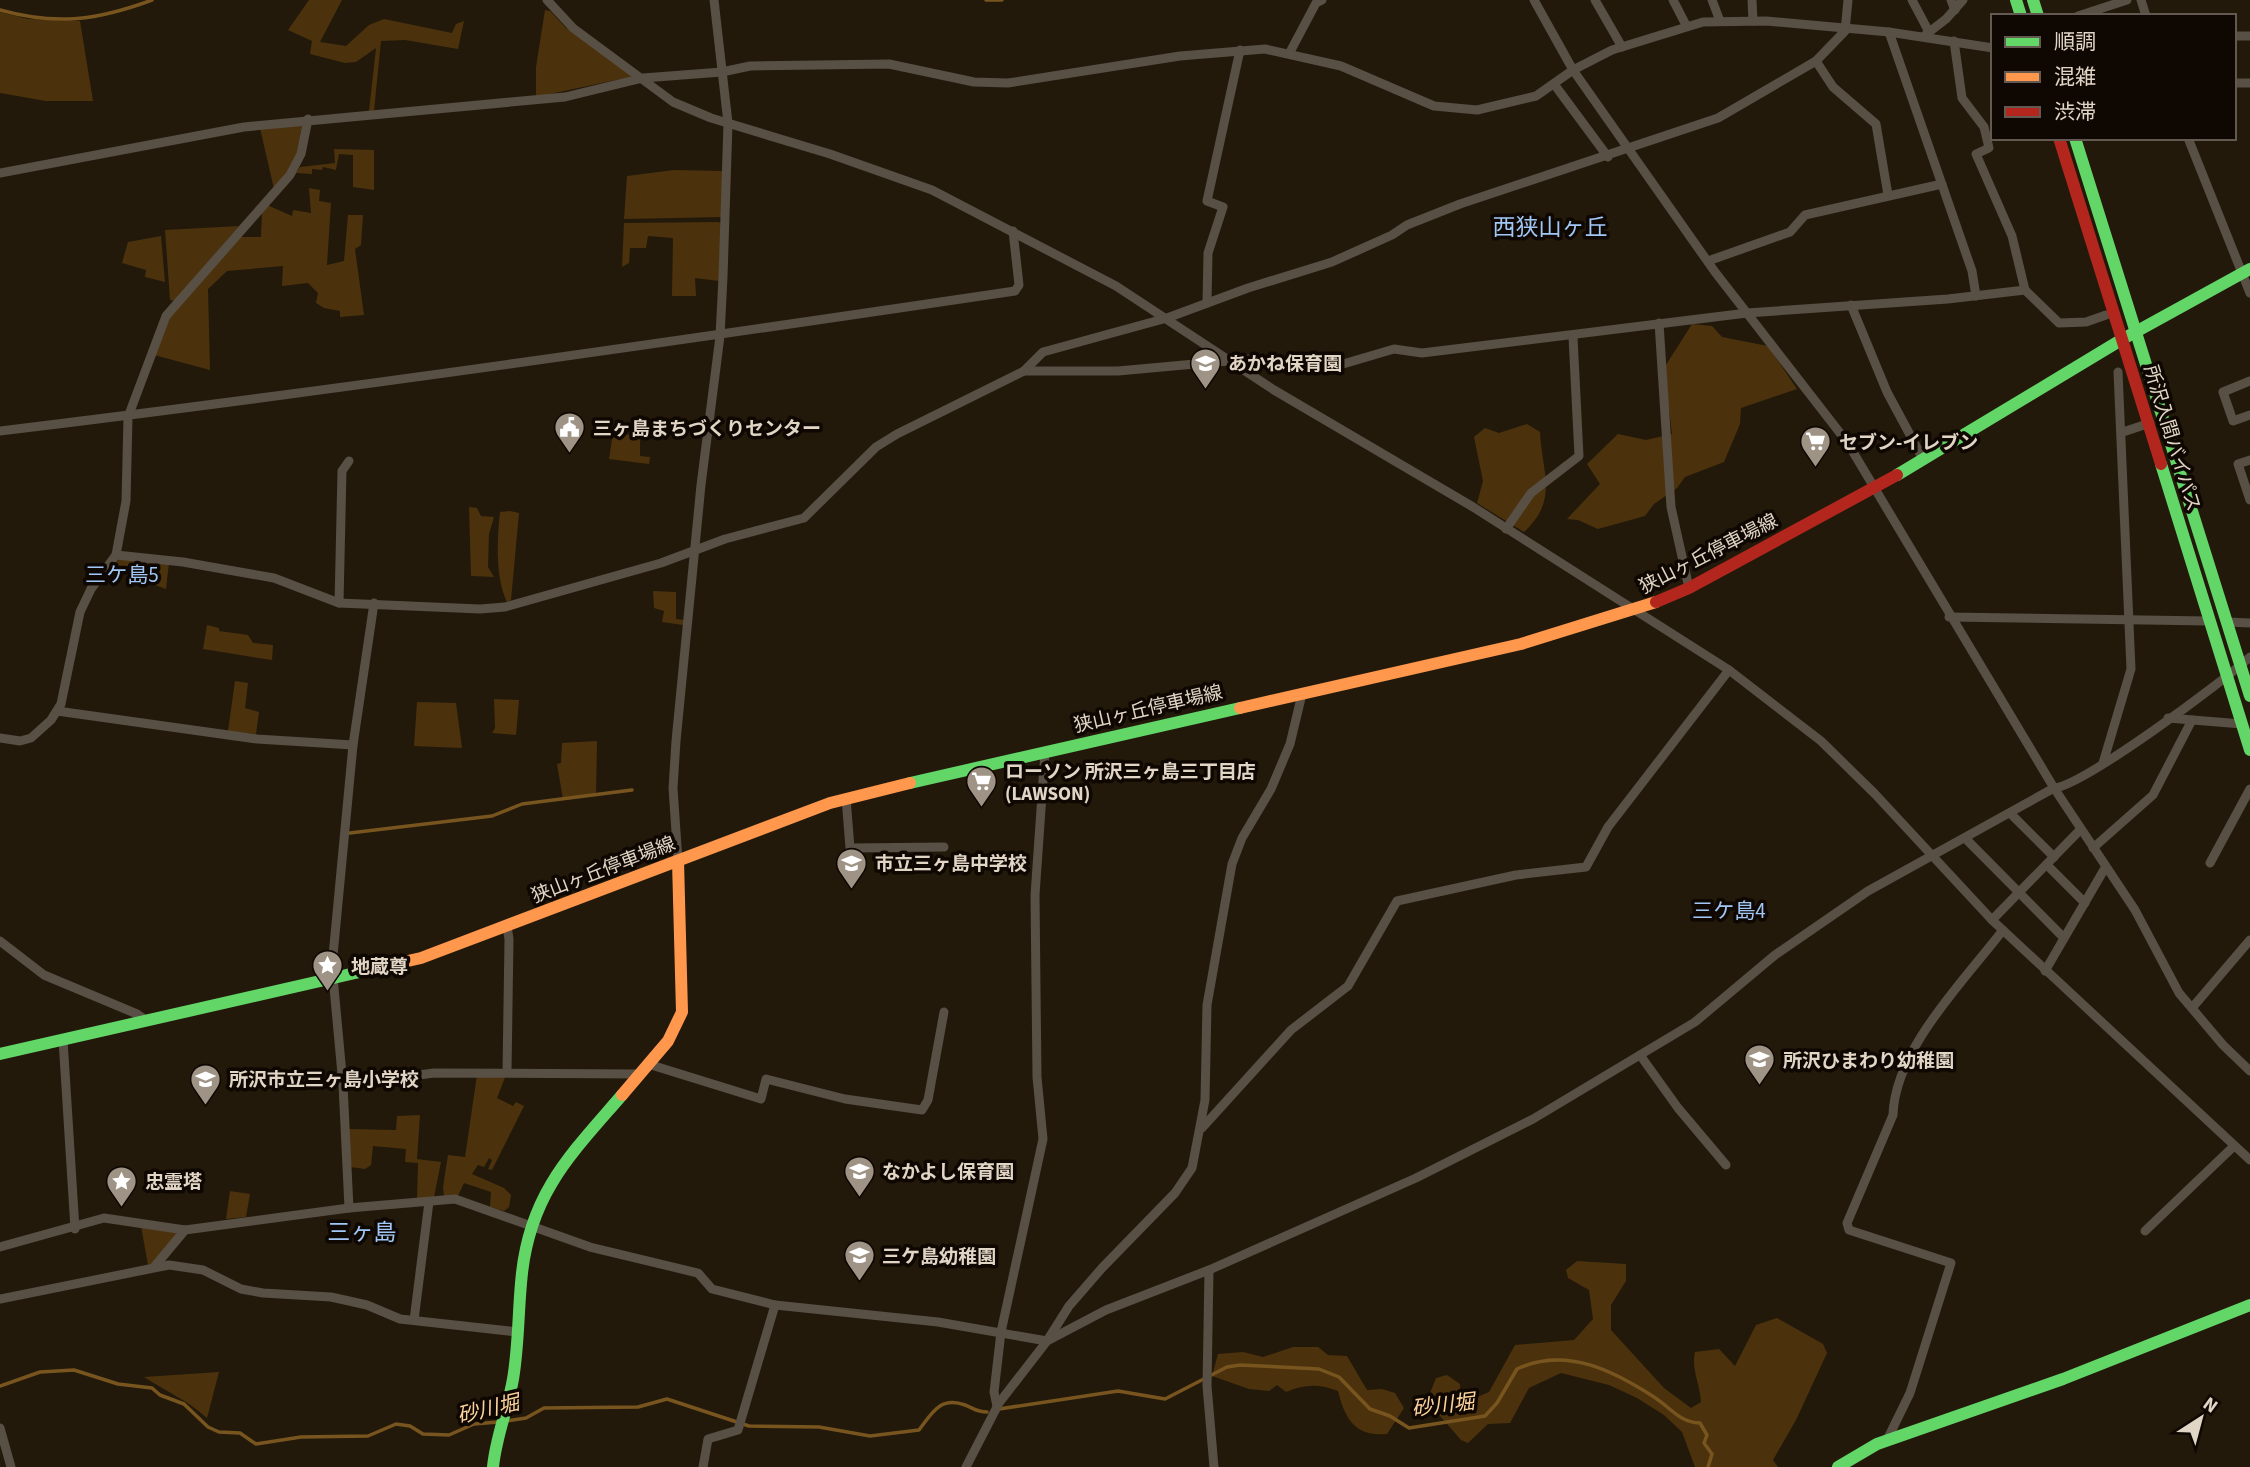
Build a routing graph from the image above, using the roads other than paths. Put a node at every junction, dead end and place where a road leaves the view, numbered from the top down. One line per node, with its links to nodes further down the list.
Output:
1 (547, 0): 30 (street)
2 (714, 0): 29 (street)
3 (1322, 0): 26 (street)
4 (1534, 0): 28 (street)
5 (1595, 0): 23 (street)
6 (1673, 0): 18 (street)
7 (1712, 0): 16 (street)
8 (1752, 0): 17 (street)
9 (1848, 0): 19 (street)
10 (1912, 0): 21 (street)
11 (1951, 0): 14 (street)
12 (1963, 0): 14 (street)
13 (2127, 0): 15 (street)
14 (1955, 10): 21 (street)
15 (2084, 14)
16 (1720, 21): 17 (street); 18 (street)
17 (1753, 21): 19 (street)
18 (1686, 25): 23 (street)
19 (1845, 31): 20 (street); 27 (street)
20 (1889, 32): 21 (street); 40 (street)
21 (1926, 34): 22 (street)
22 (1954, 41): 24 (street); 45 (street)
23 (1622, 47): 28 (street)
24 (1991, 48)
25 (1240, 50): 26 (street); 29 (street); 48 (street)
26 (1290, 52): 31 (street)
27 (1816, 61): 37 (street); 41 (street)
28 (1573, 70): 31 (street); 37 (street)
29 (722, 72): 30 (street); 33 (street)
30 (643, 78): 32 (street); 33 (street)
31 (1554, 83): 38 (street)
32 (308, 119): 39 (street); 63 (street)
33 (728, 123): 42 (street); 55 (street)
34 (2060, 140): 57 (main road, 所沢入間バイパス)
35 (2077, 140): 54 (main road, 所沢入間バイパス)
36 (2189, 140): 44 (street)
37 (1630, 149): 38 (street); 43 (street)
38 (1608, 157): 48 (street)
39 (0, 173)
40 (1942, 184): 41 (street); 47 (street)
41 (1888, 195): 43 (street)
42 (1013, 231): 52 (street); 55 (street)
43 (1708, 261): 50 (street)
44 (2245, 272): 46 (street); 54 (main road, 狭山ヶ丘停車場線)
45 (2025, 290): 47 (street); 51 (street)
46 (2250, 293)
47 (1976, 296): 49 (street)
48 (1207, 303): 52 (street)
49 (1851, 305): 50 (street); 67 (street)
50 (1746, 313): 53 (street); 70 (street)
51 (2106, 316)
52 (1167, 318): 58 (street); 59 (street)
53 (1659, 323): 56 (street); 75 (street)
54 (2136, 332): 57 (main road, 狭山ヶ丘停車場線); 82 (main road, 所沢入間バイパス)
55 (720, 336): 63 (street); 73 (street)
56 (1573, 337): 58 (street); 72 (street)
57 (2121, 340): 64 (main road, 所沢入間バイパス); 67 (main road, 狭山ヶ丘停車場線)
58 (1227, 359): 59 (street); 72 (street)
59 (1024, 371): 73 (street)
60 (2118, 372): 66 (street)
61 (2250, 381): 62 (street)
62 (2250, 415)
63 (128, 417): 65 (street); 74 (street)
64 (2150, 424): 66 (street); 81 (main road, 所沢入間バイパス)
65 (0, 431)
66 (2123, 432): 80 (street)
67 (1923, 459): 70 (main road, 狭山ヶ丘停車場線)
68 (2250, 460): 71 (street)
69 (349, 461): 76 (street)
70 (1876, 487): 75 (main road, 狭山ヶ丘停車場線); 79 (street)
71 (2250, 500)
72 (1506, 529): 78 (street)
73 (694, 551): 77 (street); 107 (street)
74 (116, 555): 76 (street); 89 (street)
75 (1689, 588): 78 (main road, 狭山ヶ丘停車場線)
76 (339, 603): 77 (street)
77 (374, 603): 94 (street)
78 (1637, 610): 85 (street); 87 (main road, 狭山ヶ丘停車場線)
79 (1949, 617): 80 (street); 98 (street)
80 (2130, 621): 81 (street); 97 (street)
81 (2208, 621): 86 (main road, 所沢入間バイパス)
82 (2228, 622): 83 (street); 84 (main road, 所沢入間バイパス)
83 (2250, 623)
84 (2245, 661): 86 (street); 88 (main road, 所沢入間バイパス)
85 (1729, 670): 106 (street); 131 (street)
86 (2225, 675): 90 (street); 92 (main road, 所沢入間バイパス)
87 (1302, 694): 96 (main road, 狭山ヶ丘停車場線); 131 (street)
88 (2250, 696)
89 (57, 711): 93 (street); 94 (street)
90 (2168, 718): 91 (street); 97 (street)
91 (2192, 720): 92 (street); 105 (street)
92 (2242, 724): 95 (main road, 所沢入間バイパス)
93 (0, 738)
94 (353, 745): 120 (street)
95 (2250, 750)
96 (1045, 752): 100 (main road, 狭山ヶ丘停車場線); 149 (street)
97 (2103, 763): 98 (street)
98 (2054, 788): 101 (street); 102 (street)
99 (2250, 789): 109 (street)
100 (846, 798): 104 (street); 107 (main road, 狭山ヶ丘停車場線)
101 (2011, 814): 103 (street); 108 (street)
102 (2080, 830): 105 (street); 108 (street)
103 (1965, 838): 106 (street); 111 (street)
104 (944, 847)
105 (2093, 848): 110 (street)
106 (1930, 855): 113 (street); 126 (street)
107 (678, 861): 114 (main road, 狭山ヶ丘停車場線); 127 (main road)
108 (2050, 861): 111 (street); 112 (street)
109 (2210, 863)
110 (2105, 868): 112 (street); 121 (street)
111 (2020, 892): 113 (street); 116 (street)
112 (2085, 903): 116 (street)
113 (1992, 920): 115 (street)
114 (507, 926): 120 (main road, 狭山ヶ丘停車場線); 129 (street)
115 (2003, 930): 119 (street); 153 (street)
116 (2064, 938): 119 (street)
117 (2250, 940): 121 (street)
118 (0, 941): 123 (street)
119 (2045, 971): 132 (street)
120 (333, 980): 123 (main road, 狭山ヶ丘停車場線); 130 (street)
121 (2192, 1008): 128 (street)
122 (944, 1012): 127 (street)
123 (147, 1021): 124 (main road, 狭山ヶ丘停車場線)
124 (63, 1040): 125 (main road, 狭山ヶ丘停車場線); 138 (street)
125 (0, 1054)
126 (1640, 1055): 134 (street); 143 (street)
127 (644, 1069): 129 (street); 137 (main road)
128 (2250, 1070)
129 (506, 1072): 130 (street)
130 (343, 1085): 136 (street)
131 (1201, 1129): 150 (street)
132 (2234, 1146): 133 (street); 140 (street)
133 (2250, 1160)
134 (1726, 1165)
135 (429, 1202): 136 (street); 137 (street); 147 (street)
136 (349, 1208): 139 (street)
137 (532, 1224): 145 (street); 148 (main road)
138 (75, 1229): 139 (street); 141 (street)
139 (185, 1230): 142 (street)
140 (2146, 1231)
141 (0, 1247)
142 (155, 1266): 144 (street); 147 (street)
143 (1209, 1270): 150 (street); 158 (street)
144 (0, 1299)
145 (775, 1305): 149 (street); 156 (street)
146 (2250, 1305): 153 (main road)
147 (414, 1320): 148 (street)
148 (519, 1332): 155 (main road)
149 (1001, 1332): 150 (street); 151 (street)
150 (1047, 1341): 151 (street)
151 (997, 1406): 157 (street)
152 (0, 1428): 154 (street)
153 (1887, 1440): 159 (main road)
154 (11, 1467)
155 (493, 1467)
156 (703, 1467)
157 (966, 1467)
158 (1214, 1467)
159 (1838, 1467)

